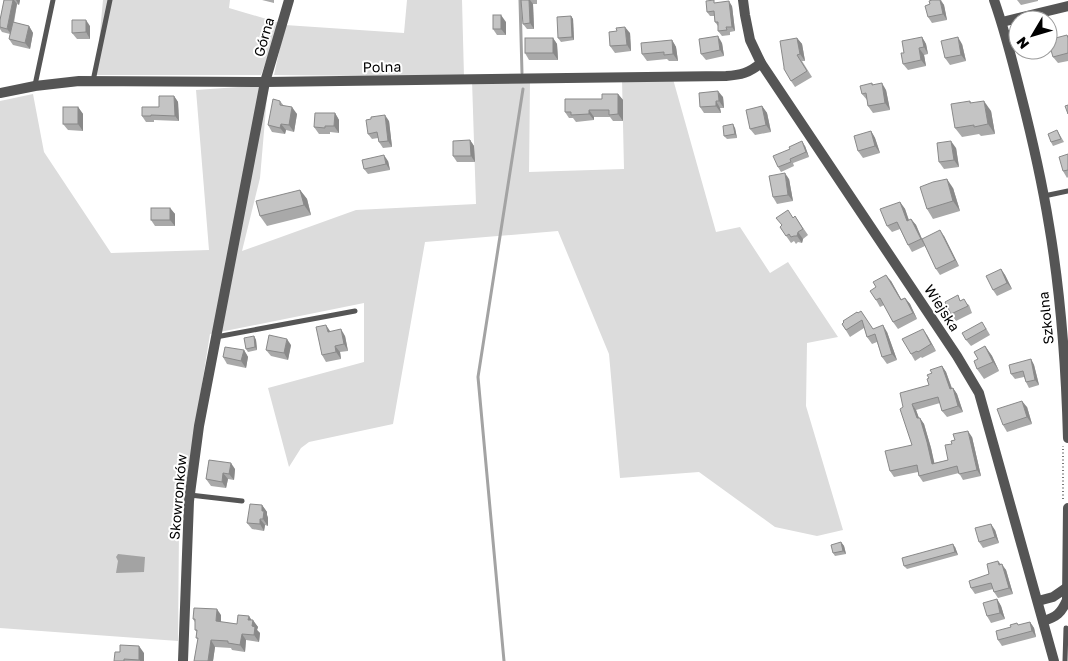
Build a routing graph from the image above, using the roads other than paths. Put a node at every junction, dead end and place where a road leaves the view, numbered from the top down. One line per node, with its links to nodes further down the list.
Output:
1 (52, 0): 11 (lane)
2 (110, 0): 9 (lane)
3 (289, 0): 10 (street, Górna)
4 (743, 0): 8 (street, Wiejska)
5 (994, 0): 7 (street, Szkolna)
6 (1068, 6): 7 (street)
7 (1002, 22): 14 (street, Szkolna)
8 (761, 63): 10 (street, Polna); 22 (street, Wiejska)
9 (94, 80): 10 (street, Polna); 11 (street, Polna)
10 (265, 82): 16 (street, Skowronków)
11 (35, 86): 12 (street, Polna)
12 (0, 93)
13 (1068, 191): 14 (lane)
14 (1044, 196): 17 (street, Szkolna)
15 (355, 310): 16 (lane)
16 (216, 337): 18 (street, Skowronków)
17 (1066, 440)
18 (190, 495): 19 (lane); 25 (street, Skowronków)
19 (242, 501)
20 (1065, 504): 21 (street)
21 (1066, 588): 22 (street); 23 (street)
22 (1038, 601): 23 (street, Wiejska)
23 (1043, 620): 26 (street, Wiejska)
24 (1066, 628): 27 (lane)
25 (182, 661)
26 (1054, 661)
27 (1065, 661)

